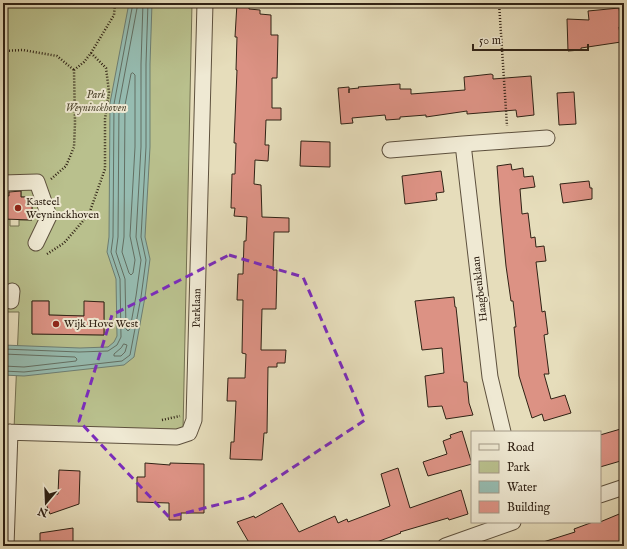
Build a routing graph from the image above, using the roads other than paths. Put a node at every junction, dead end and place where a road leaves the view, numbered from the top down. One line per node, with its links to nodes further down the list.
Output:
1 (205, 3): 8 (street, Parklaan)
2 (547, 138): 3 (street)
3 (463, 144): 4 (street); 7 (street, Haagbeuklaan)
4 (390, 150)
5 (3, 183): 6 (street)
6 (36, 243)
7 (503, 431)
8 (6, 432): 12 (street)
9 (624, 487): 10 (street)
10 (601, 495)
11 (511, 523): 13 (street)
12 (6, 546)
13 (444, 546)

